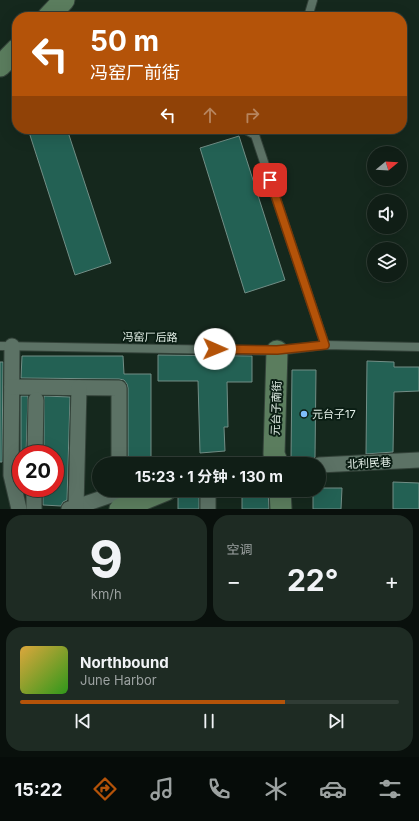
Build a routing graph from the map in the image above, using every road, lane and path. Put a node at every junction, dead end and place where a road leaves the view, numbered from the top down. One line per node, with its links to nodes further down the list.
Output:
1 (64, 0): 3 (street)
2 (313, 0): 4 (lane)
3 (53, 12)
4 (309, 12)
5 (258, 134): 6 (lane)
6 (325, 345): 8 (lane, 冯窑厂后路); 9 (lane, 冯窑厂后路)
7 (6, 346): 9 (lane, 冯窑厂后路); 10 (street)
8 (419, 347)
9 (277, 350): 15 (street, 元台子南街)
10 (12, 387): 11 (street); 24 (street)
11 (78, 388): 14 (street); 23 (street)
12 (36, 400): 13 (street)
13 (35, 445)
14 (119, 457)
15 (275, 457)
16 (419, 460): 17 (street, 北利民巷)
17 (326, 465)
18 (34, 497): 25 (street)
19 (105, 497): 23 (street)
20 (149, 497): 26 (street)
21 (208, 497): 27 (street)
22 (280, 497): 28 (street)
23 (72, 508)
24 (19, 509)
25 (34, 509)
26 (120, 509)
27 (208, 509)
28 (281, 509)

